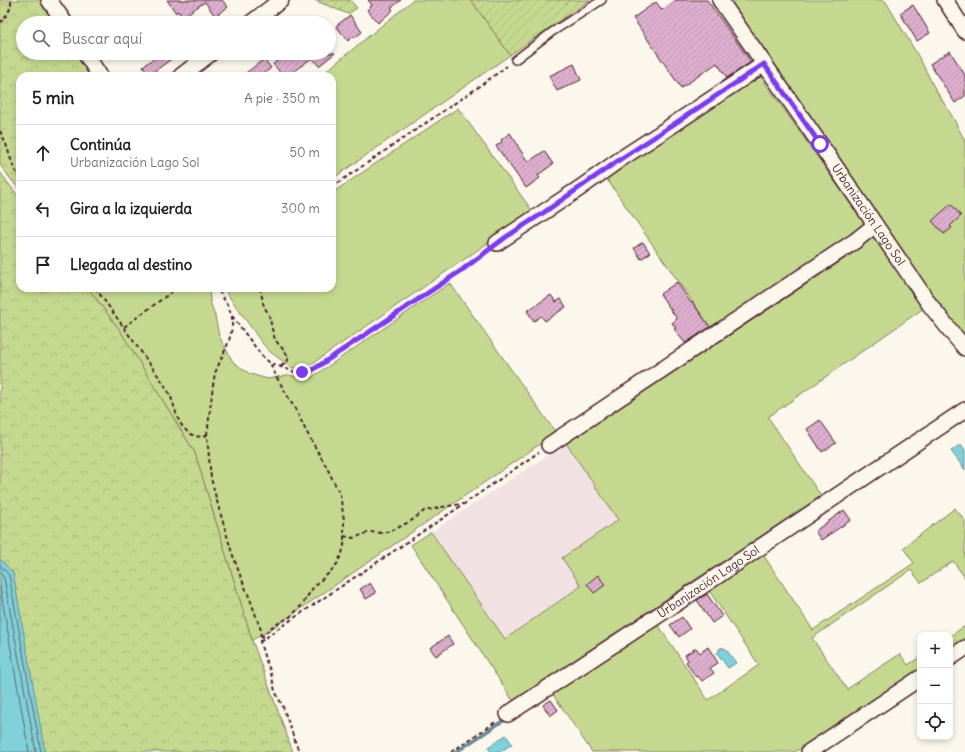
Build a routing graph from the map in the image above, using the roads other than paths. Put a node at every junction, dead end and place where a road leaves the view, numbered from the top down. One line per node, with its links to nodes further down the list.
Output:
1 (50, 0): 7 (street)
2 (281, 0): 8 (street)
3 (602, 0): 12 (lane)
4 (720, 0): 13 (street, Urbanización Lago Sol)
5 (945, 0): 6 (street)
6 (960, 9): 9 (street)
7 (60, 16)
8 (260, 16)
9 (965, 31)
10 (90, 60): 14 (street)
11 (202, 60): 15 (street)
12 (515, 60)
13 (764, 64): 16 (street, Urbanización Lago Sol); 17 (street)
14 (97, 72)
15 (186, 72)
16 (875, 225): 18 (street, Urbanización Lago Sol); 20 (street)
17 (497, 243)
18 (965, 348)
19 (965, 410): 24 (street, Urbanización Lago Sol)
20 (549, 445)
21 (965, 648): 22 (street)
22 (953, 656)
23 (917, 680): 25 (street)
24 (508, 714)
25 (809, 752)

